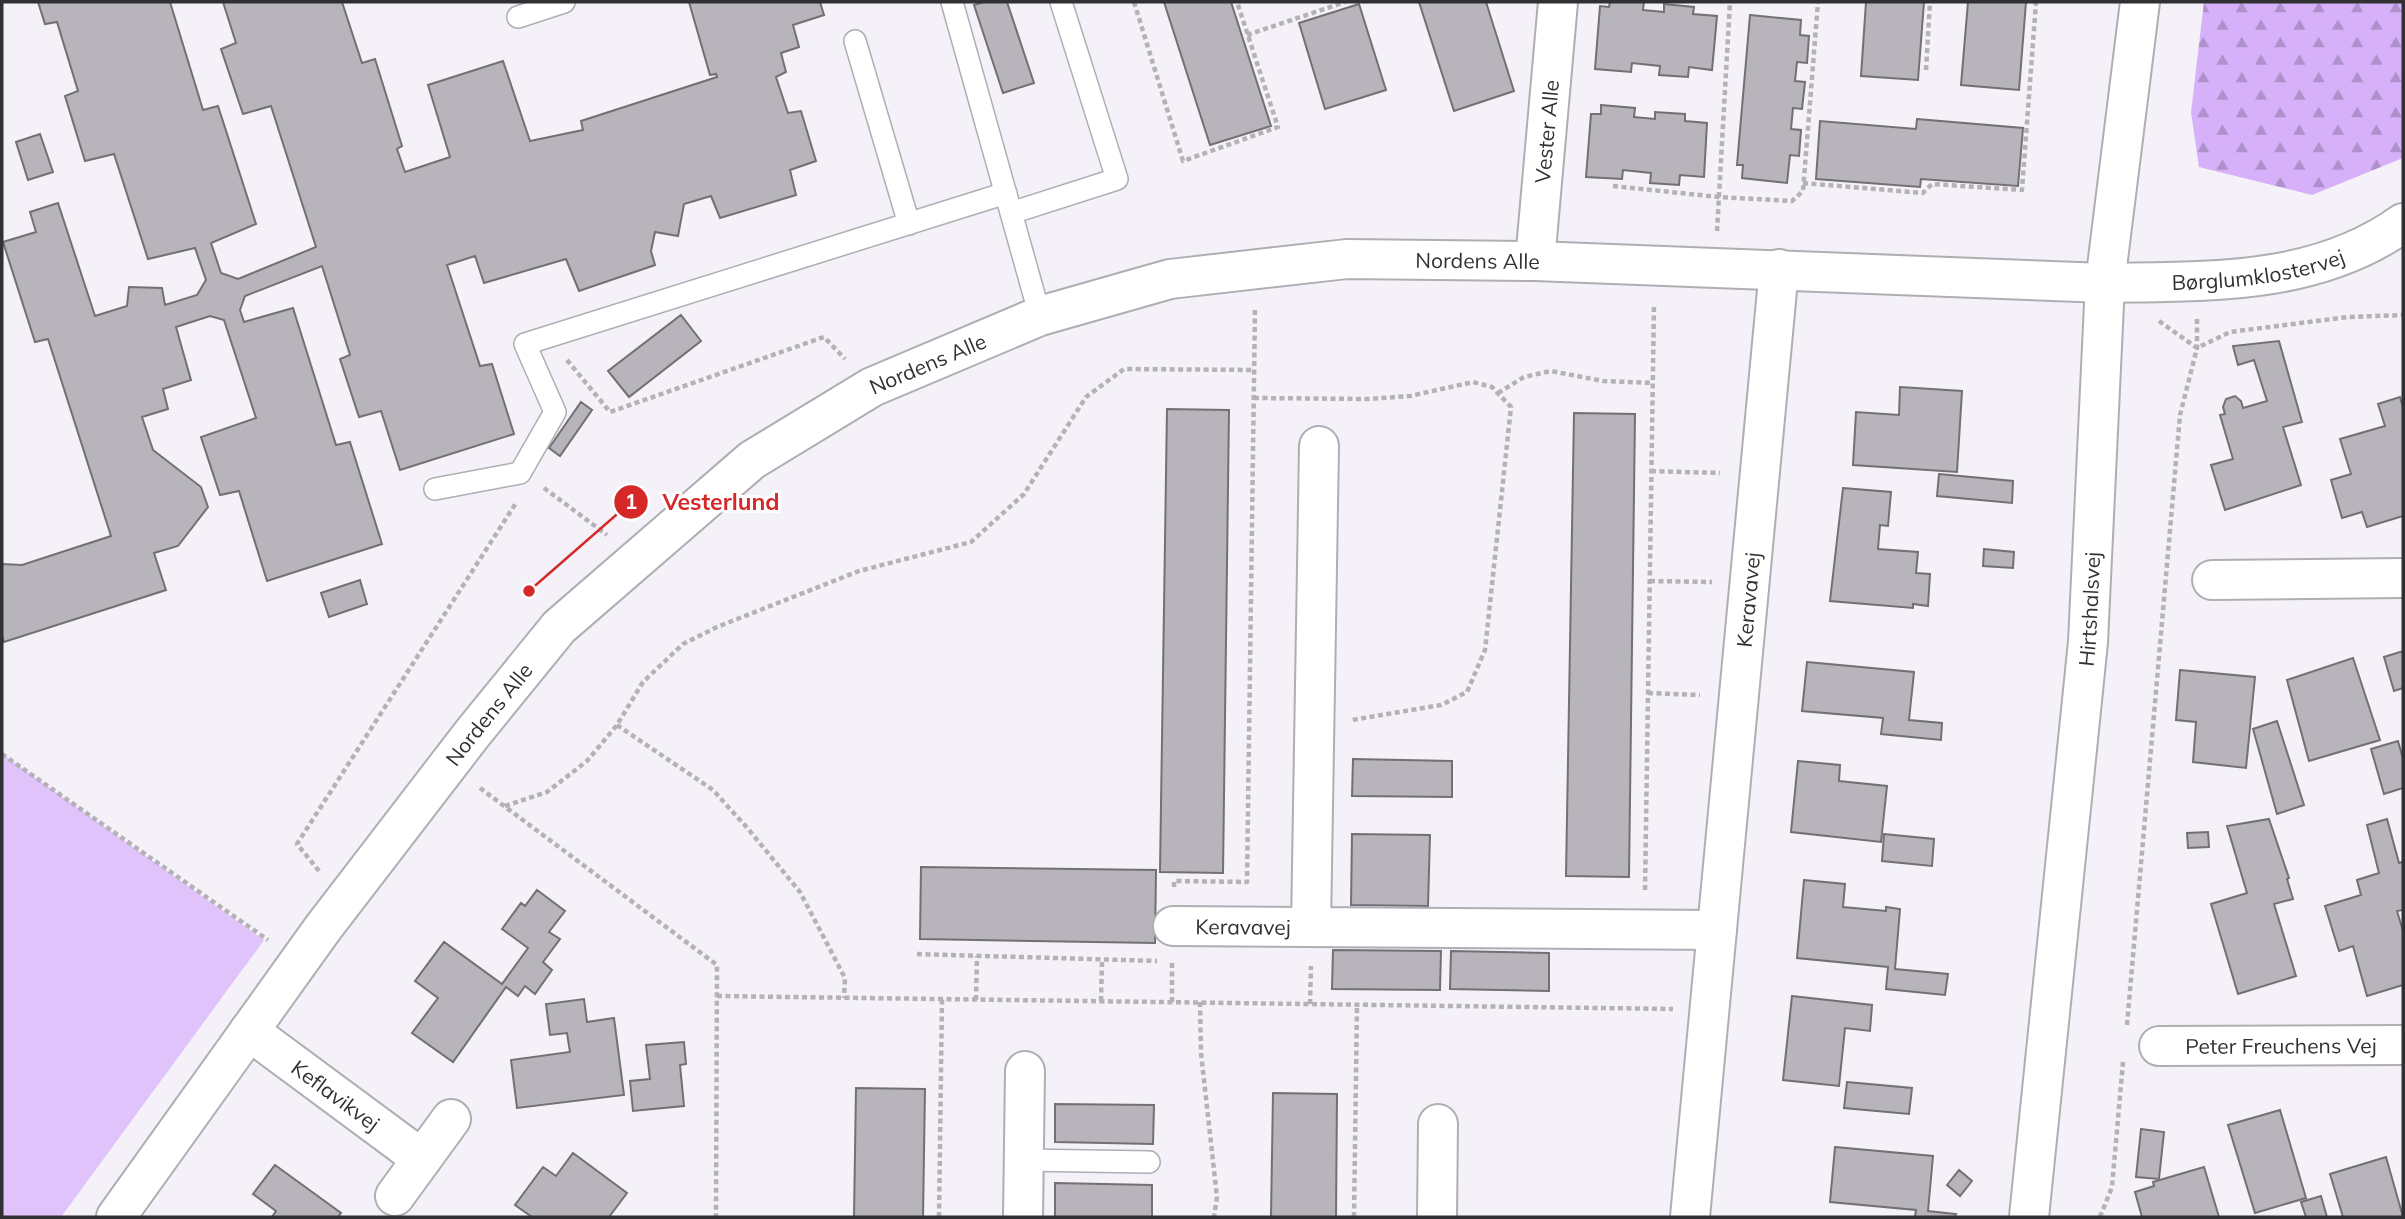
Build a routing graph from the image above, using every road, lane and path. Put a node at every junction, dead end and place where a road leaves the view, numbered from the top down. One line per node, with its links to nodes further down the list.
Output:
1 (564, 2): 13 (lane)
2 (952, 2): 20 (lane)
3 (1061, 2): 20 (lane)
4 (1134, 2): 14 (path)
5 (1237, 2): 14 (path)
6 (1345, 2): 14 (path)
7 (1558, 2): 23 (street, Vester Alle)
8 (1730, 2): 19 (path)
9 (1818, 2): 17 (path)
10 (1930, 2): 16 (path)
11 (2036, 2): 17 (path)
12 (2140, 2): 29 (street, Hirtshalsvej)
13 (518, 17)
14 (1247, 36)
15 (855, 41): 22 (lane)
16 (1926, 70)
17 (1803, 183): 19 (path)
18 (1613, 186): 19 (path)
19 (1719, 197): 25 (path)
20 (1009, 203): 22 (lane); 31 (lane)
21 (2403, 223): 28 (street, Børglumklostervej)
22 (909, 224): 32 (lane)
23 (1535, 261): 24 (street, Nordens Alle); 26 (street, Nordens Alle)
24 (1654, 265): 25 (street, Nordens Alle); 35 (path)
25 (1715, 267): 27 (street, Nordens Alle)
26 (1256, 269): 31 (street, Nordens Alle); 34 (path)
27 (1779, 269): 29 (street, Nordens Alle); 41 (street, Keravavej)
28 (2197, 281): 29 (street, Børglumklostervej); 33 (path)
29 (2105, 284): 93 (street, Hirtshalsvej)
30 (2403, 315): 33 (path)
31 (1040, 316): 36 (street, Nordens Alle)
32 (548, 337): 36 (path); 43 (lane)
33 (2197, 348): 76 (path)
34 (1254, 370): 38 (path); 52 (path)
35 (1653, 383): 37 (path); 40 (path)
36 (872, 387): 45 (street, Nordens Alle)
37 (1498, 393): 38 (path); 53 (path)
38 (1254, 398): 58 (path)
39 (1319, 446): 53 (street, Keravavej)
40 (1651, 471): 41 (path); 47 (path)
41 (1759, 474): 49 (street, Keravavej)
42 (542, 487): 45 (path)
43 (435, 489)
44 (517, 503): 57 (path)
45 (639, 558): 55 (street, Nordens Alle)
46 (2403, 578): 48 (street)
47 (1650, 580): 49 (path); 50 (path)
48 (2212, 580)
49 (1749, 583): 51 (street, Keravavej)
50 (1648, 693): 51 (path); 60 (path)
51 (1739, 696): 61 (street, Keravavej)
52 (617, 725): 56 (path); 67 (path)
53 (1315, 725): 59 (street, Keravavej)
54 (2, 754): 65 (path)
55 (449, 764): 56 (path); 57 (street, Nordens Alle)
56 (505, 806): 66 (path)
57 (344, 901): 65 (street, Nordens Alle)
58 (1173, 926): 59 (street, Keravavej)
59 (1311, 927): 60 (street, Keravavej)
60 (1645, 929): 61 (street, Keravavej)
61 (1717, 930): 74 (street, Keravavej)
62 (917, 954): 63 (path)
63 (976, 956): 64 (path); 69 (path)
64 (1102, 960): 70 (path); 71 (path)
65 (299, 962): 75 (street, Nordens Alle)
66 (717, 996): 67 (path); 86 (path)
67 (844, 998): 68 (path)
68 (942, 999): 69 (path); 87 (path)
69 (976, 1000): 70 (path)
70 (1101, 1001): 71 (path)
71 (1172, 1002): 72 (path)
72 (1200, 1002): 73 (path); 89 (path)
73 (1357, 1004): 74 (path); 90 (path)
74 (1709, 1009): 92 (street, Keravavej)
75 (249, 1031): 81 (street, Keflavikvej); 85 (street, Nordens Alle)
76 (2136, 1045): 77 (street, Peter Freuchens Vej); 94 (path)
77 (2403, 1045)
78 (1025, 1071): 82 (street)
79 (451, 1119): 81 (street)
80 (1438, 1124): 91 (street)
81 (422, 1159): 84 (street)
82 (1024, 1160): 83 (lane); 88 (street)
83 (1149, 1162)
84 (395, 1195)
85 (116, 1217)
86 (716, 1217)
87 (939, 1217)
88 (1023, 1217)
89 (1214, 1217)
90 (1353, 1217)
91 (1437, 1217)
92 (1690, 1217)
93 (2029, 1217)
94 (2100, 1217)

